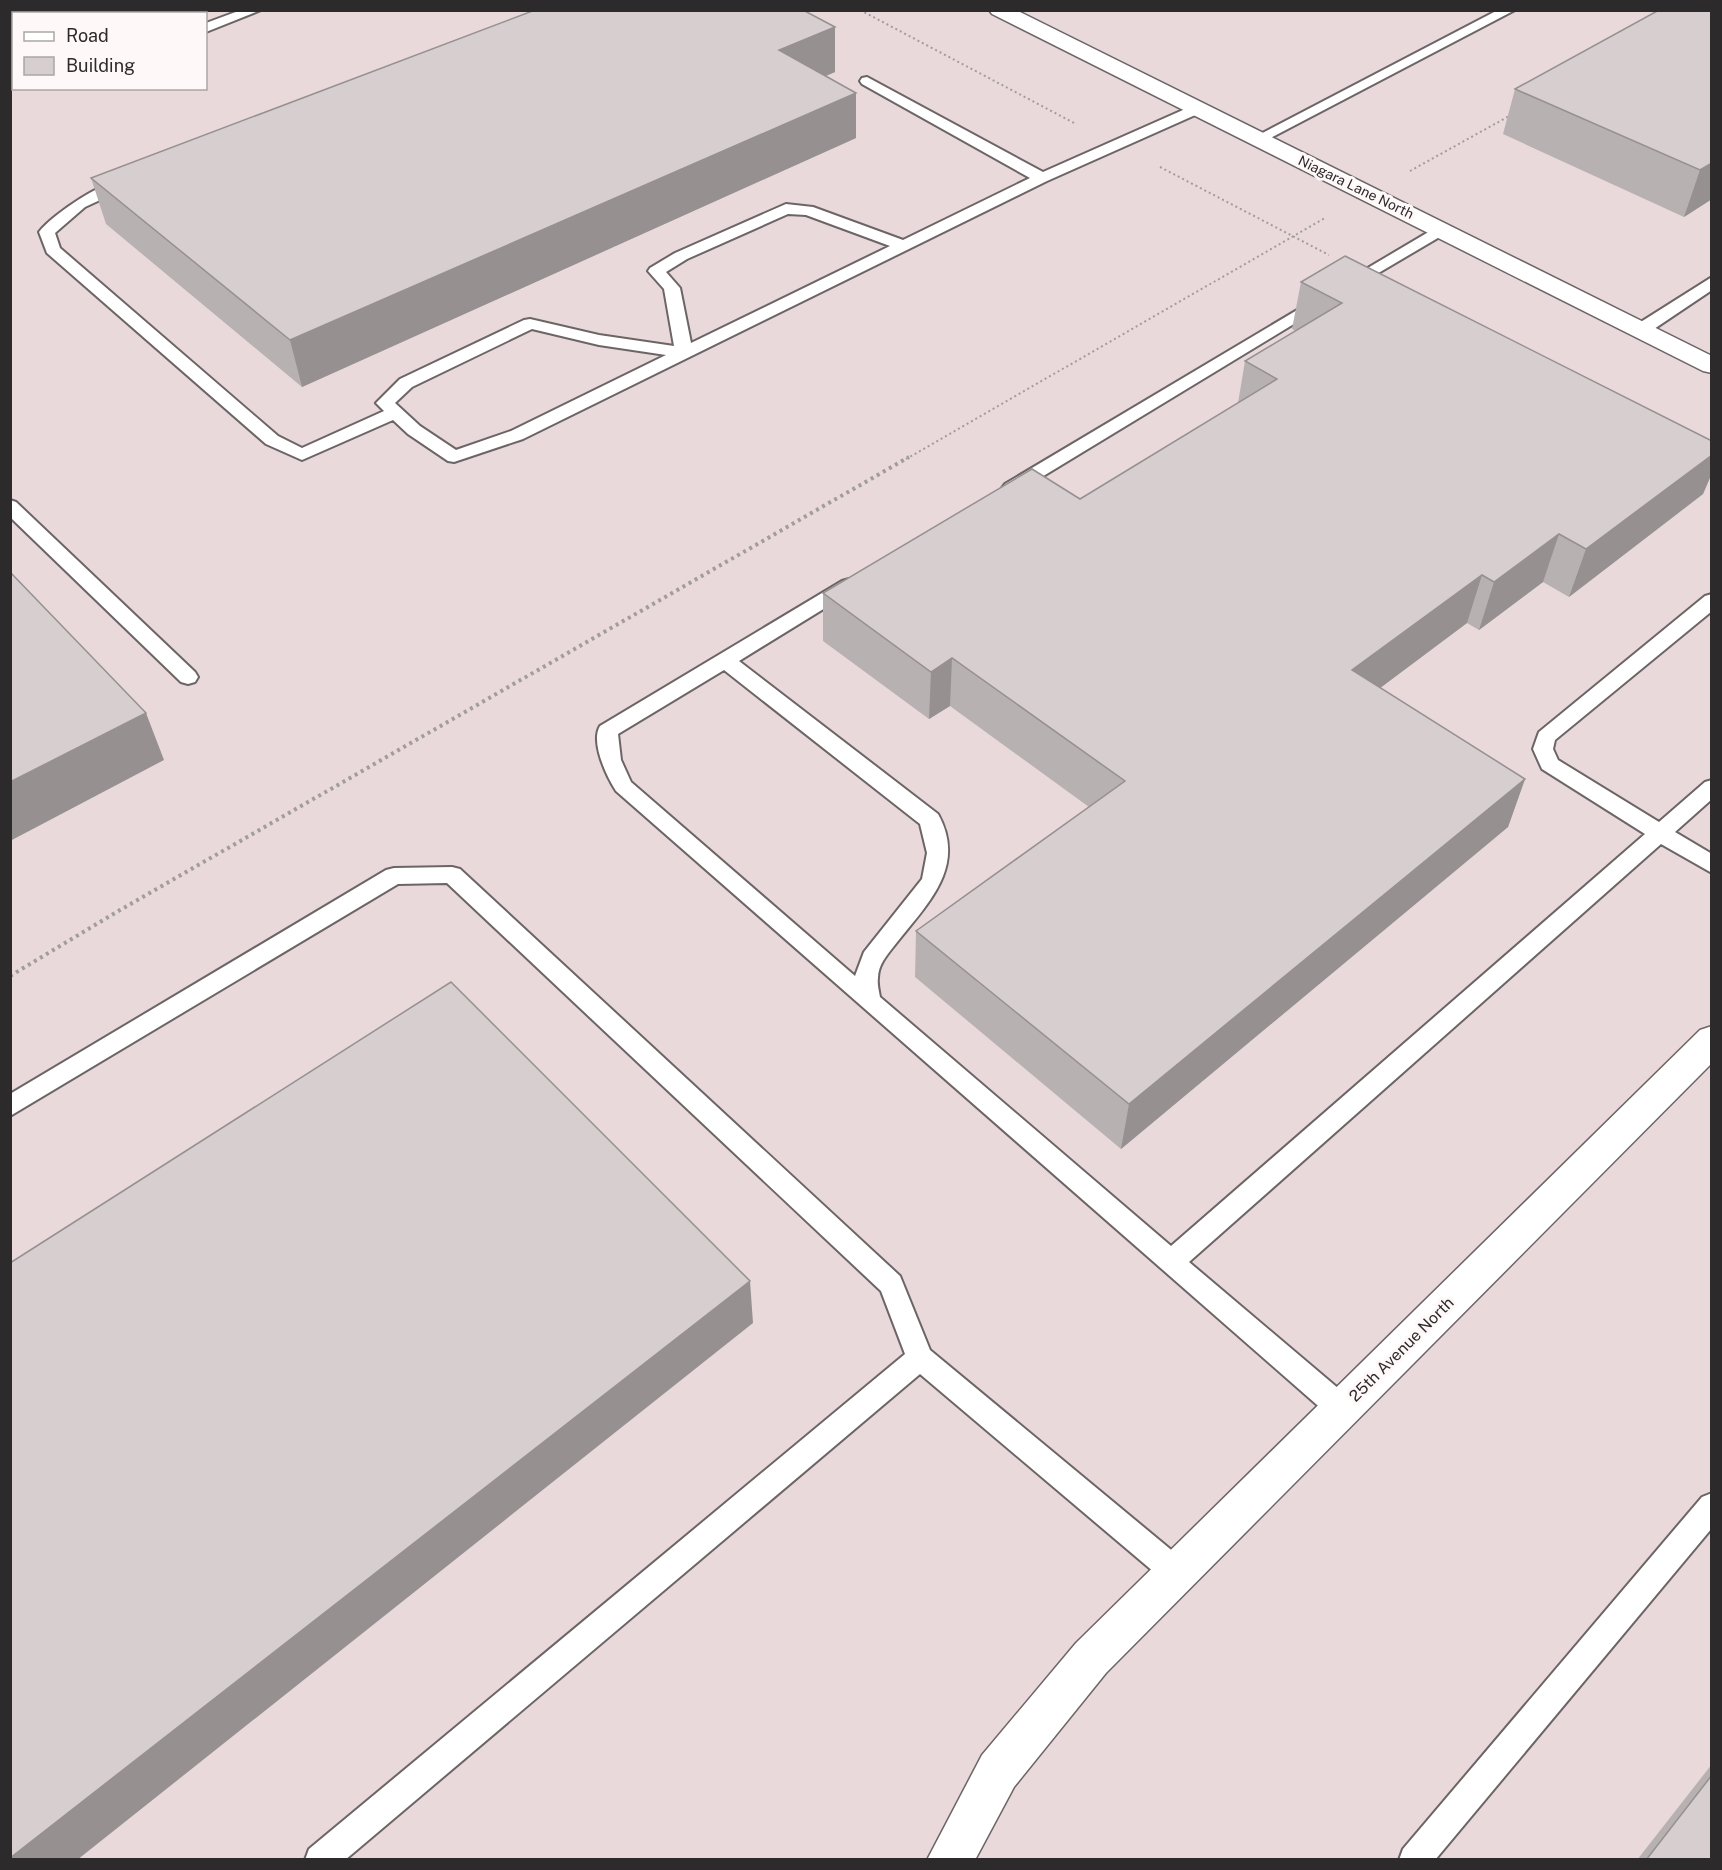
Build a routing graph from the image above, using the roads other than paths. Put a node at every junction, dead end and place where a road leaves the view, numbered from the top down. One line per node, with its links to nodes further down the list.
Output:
1 (255, 10): 4 (lane)
2 (999, 10): 6 (street, Niagara Lane North)
3 (1509, 10): 7 (lane)
4 (207, 28)
5 (867, 81): 9 (lane)
6 (1197, 109): 7 (street, Niagara Lane North); 9 (lane)
7 (1258, 139): 10 (street, Niagara Lane North)
8 (142, 175): 16 (lane)
9 (1042, 178): 11 (lane)
10 (1442, 229): 13 (street, Niagara Lane North); 17 (lane)
11 (904, 246): 14 (lane); 14 (lane)
12 (1712, 282): 13 (lane)
13 (1642, 329): 15 (street, Niagara Lane North)
14 (684, 353): 16 (lane); 16 (lane)
15 (1712, 366)
16 (395, 413)
17 (999, 495)
18 (10, 506): 22 (lane)
19 (867, 574): 21 (lane)
20 (1712, 600): 24 (lane)
21 (724, 660): 26 (lane); 26 (lane)
22 (188, 676)
23 (1712, 787): 24 (lane)
24 (1659, 833): 25 (lane); 29 (lane)
25 (1712, 865)
26 (868, 1001): 29 (lane)
27 (1712, 1041): 31 (street, 25th Avenue North)
28 (10, 1106): 30 (lane)
29 (1171, 1262): 31 (lane)
30 (920, 1358): 33 (lane); 34 (lane)
31 (1342, 1408): 33 (street, 25th Avenue North)
32 (1712, 1506): 36 (lane)
33 (1177, 1573): 35 (street, 25th Avenue North)
34 (320, 1860)
35 (950, 1860)
36 (1414, 1860)

